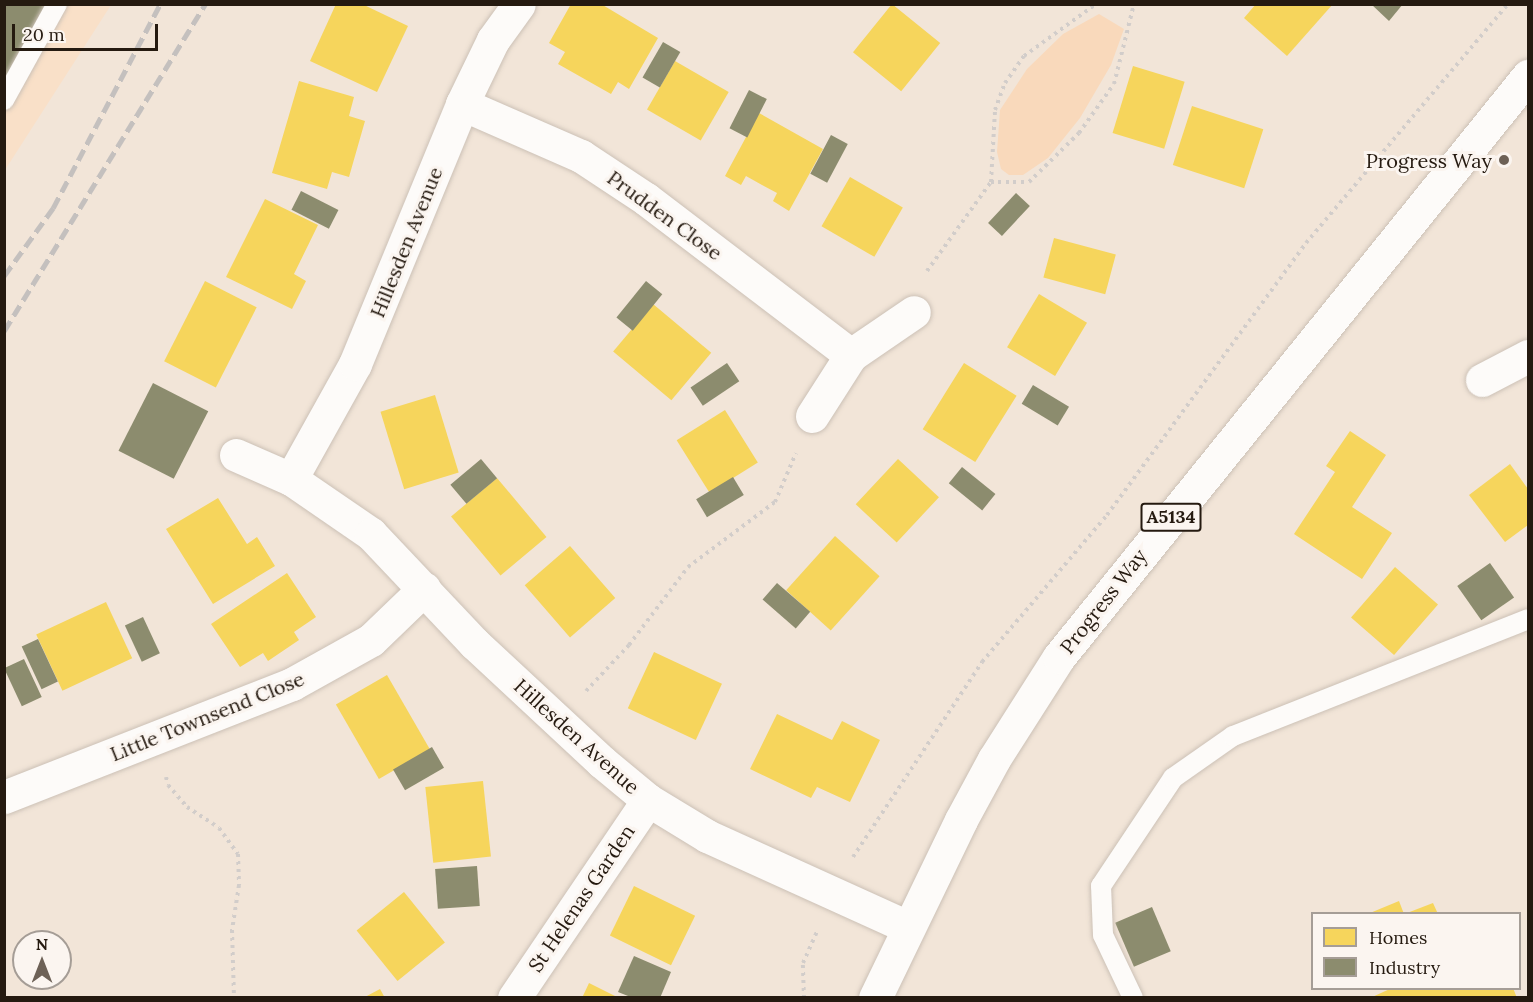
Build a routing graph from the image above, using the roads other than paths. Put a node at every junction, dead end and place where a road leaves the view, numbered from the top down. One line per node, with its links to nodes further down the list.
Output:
1 (57, 4): 4 (lane)
2 (519, 4): 5 (street, Hillesden Avenue)
3 (1528, 76): 17 (street, Progress Way / A5134)
4 (4, 99)
5 (462, 104): 7 (street, Prudden Close); 12 (street, Hillesden Avenue)
6 (914, 312): 7 (street)
7 (851, 355): 10 (street)
8 (1528, 356): 9 (street)
9 (1482, 380)
10 (812, 416)
11 (236, 454): 12 (street, Hillesden Avenue)
12 (291, 479): 13 (street, Hillesden Avenue)
13 (424, 589): 15 (street, Little Townsend Close); 16 (street, Hillesden Avenue)
14 (1528, 619): 20 (lane)
15 (4, 797)
16 (648, 800): 17 (street, Hillesden Avenue); 18 (street, St Helenas Garden)
17 (908, 927): 19 (street, Progress Way / A5134)
18 (514, 998)
19 (875, 998)
20 (1133, 998)

